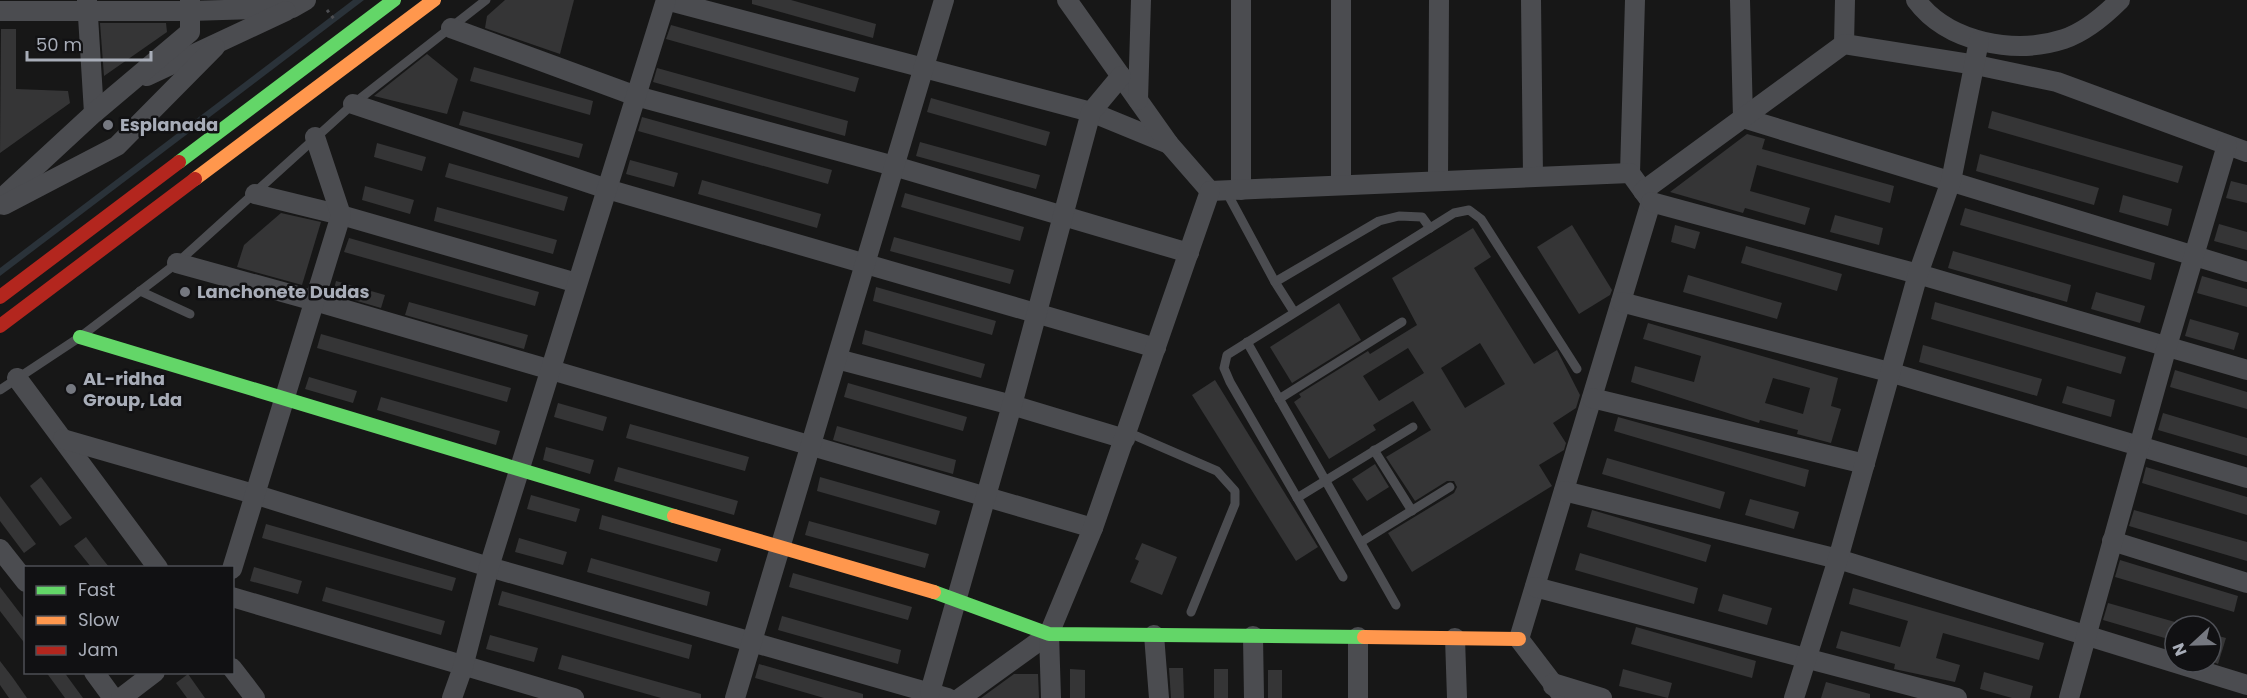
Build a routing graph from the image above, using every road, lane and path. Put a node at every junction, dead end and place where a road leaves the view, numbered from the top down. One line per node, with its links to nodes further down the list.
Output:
1 (394, 0): 63 (street)
2 (434, 0): 70 (street)
3 (486, 0): 21 (lane)
4 (666, 0): 26 (street); 29 (street)
5 (944, 0): 26 (street)
6 (1067, 0): 27 (street)
7 (1141, 0): 30 (street)
8 (1241, 0): 46 (street)
9 (1341, 0): 44 (street)
10 (1439, 0): 42 (street)
11 (1531, 0): 41 (street)
12 (1635, 0): 40 (street)
13 (1740, 0): 34 (street)
14 (1845, 0): 23 (street)
15 (1916, 0): 22 (street)
16 (2120, 0): 22 (street)
17 (297, 3): 19 (street); 24 (street)
18 (87, 5): 19 (street); 20 (street); 33 (street)
19 (190, 6): 28 (street)
20 (0, 11)
21 (451, 28): 29 (street); 31 (lane)
22 (1979, 41): 25 (street)
23 (1844, 44): 25 (street); 34 (street)
24 (215, 46): 28 (street); 50 (street)
25 (1976, 65): 37 (street); 43 (street)
26 (924, 69): 32 (street); 39 (street)
27 (1121, 76): 30 (street); 32 (street)
28 (129, 84): 33 (street)
29 (636, 96): 39 (street); 45 (street)
30 (1138, 100): 36 (street)
31 (353, 104): 35 (lane); 45 (street)
32 (1091, 112): 36 (street); 51 (street)
33 (94, 113): 49 (street)
34 (1743, 118): 43 (street); 48 (street)
35 (315, 137): 47 (lane); 52 (street)
36 (1169, 144): 46 (street)
37 (2227, 145): 38 (street); 55 (street)
38 (2247, 152)
39 (894, 166): 51 (street); 56 (street)
40 (1630, 173): 41 (street); 48 (street)
41 (1533, 177): 42 (street)
42 (1438, 181): 44 (street)
43 (1951, 181): 55 (street); 59 (street)
44 (1341, 185): 46 (street)
45 (607, 189): 56 (street); 61 (street)
46 (1226, 191): 54 (street); 60 (lane)
47 (255, 194): 52 (street); 57 (lane)
48 (1647, 197): 59 (street); 65 (street)
49 (0, 200)
50 (0, 207)
51 (1061, 214): 54 (street); 68 (street)
52 (341, 215): 61 (street); 64 (street)
53 (1430, 228): 60 (lane); 66 (lane); 76 (lane)
54 (1189, 253): 74 (street)
55 (2194, 256): 58 (street); 73 (street)
56 (866, 262): 68 (street); 75 (street)
57 (177, 263): 62 (lane); 64 (street)
58 (2247, 272)
59 (1918, 274): 73 (street); 79 (street)
60 (1275, 282): 66 (lane)
61 (577, 283): 78 (street)
62 (140, 291): 67 (lane); 71 (lane)
63 (0, 297)
64 (315, 301): 78 (street); 83 (street)
65 (1622, 302): 79 (street); 82 (street)
66 (1294, 312): 72 (lane)
67 (190, 314)
68 (1036, 314): 74 (street); 85 (street)
69 (1402, 322): 84 (lane)
70 (0, 326)
71 (80, 337): 80 (lane); 83 (street)
72 (1246, 342): 84 (lane); 100 (lane)
73 (2167, 346): 77 (street); 89 (street)
74 (1156, 348): 87 (street)
75 (837, 359): 85 (street); 90 (street)
76 (1577, 369)
77 (2247, 370)
78 (550, 371): 90 (street); 93 (street)
79 (1889, 372): 89 (street); 92 (street)
80 (17, 378): 81 (lane); 88 (street)
81 (0, 390)
82 (1592, 398): 92 (street); 97 (street)
83 (285, 399): 93 (street); 98 (street)
84 (1279, 399): 95 (lane)
85 (1012, 405): 87 (street); 99 (street)
86 (1413, 427): 91 (lane)
87 (1126, 435): 102 (street); 118 (lane)
88 (63, 439): 98 (street); 108 (street)
89 (2139, 446): 94 (street); 103 (street)
90 (810, 447): 99 (street); 105 (street)
91 (1374, 450): 95 (lane); 101 (lane)
92 (1865, 464): 107 (street)
93 (519, 470): 105 (street); 110 (street)
94 (2247, 478)
95 (1325, 480): 100 (lane); 104 (lane)
96 (1450, 487): 101 (lane)
97 (1564, 492): 107 (street); 114 (street)
98 (257, 495): 109 (street); 110 (street)
99 (986, 497): 102 (street); 116 (street)
100 (1297, 498): 111 (lane)
101 (1412, 511): 104 (lane)
102 (1093, 528): 119 (street)
103 (2112, 541): 113 (street); 120 (street)
104 (1361, 542): 117 (lane)
105 (780, 548): 116 (street); 126 (street)
106 (0, 549): 112 (street)
107 (1838, 559): 120 (street); 127 (street)
108 (157, 566)
109 (233, 566)
110 (489, 567): 126 (street); 128 (street)
111 (1343, 577)
112 (24, 579)
113 (2247, 583)
114 (1535, 587): 125 (street); 127 (street)
115 (234, 598): 128 (street)
116 (955, 598): 119 (street); 134 (street)
117 (1396, 605)
118 (1191, 612)
119 (1049, 634): 121 (street); 141 (street); 142 (street)
120 (2085, 634): 132 (street); 150 (street)
121 (1154, 635): 122 (street); 143 (street)
122 (1253, 636): 123 (street); 144 (street)
123 (1358, 637): 124 (street); 145 (street)
124 (1455, 638): 125 (street); 146 (street)
125 (1519, 639): 133 (street)
126 (752, 644): 134 (street); 140 (street)
127 (1808, 657): 148 (street); 149 (street)
128 (464, 667): 138 (street); 139 (street)
129 (234, 671): 137 (street)
130 (95, 674): 135 (street)
131 (151, 674): 136 (street)
132 (2247, 684)
133 (1556, 693): 147 (street)
134 (939, 695)
135 (113, 698)
136 (121, 698)
137 (255, 698)
138 (452, 698)
139 (574, 698)
140 (735, 698)
141 (960, 698)
142 (1051, 698)
143 (1159, 698)
144 (1254, 698)
145 (1358, 698)
146 (1457, 698)
147 (1602, 698)
148 (1794, 698)
149 (1957, 698)
150 (2069, 698)

